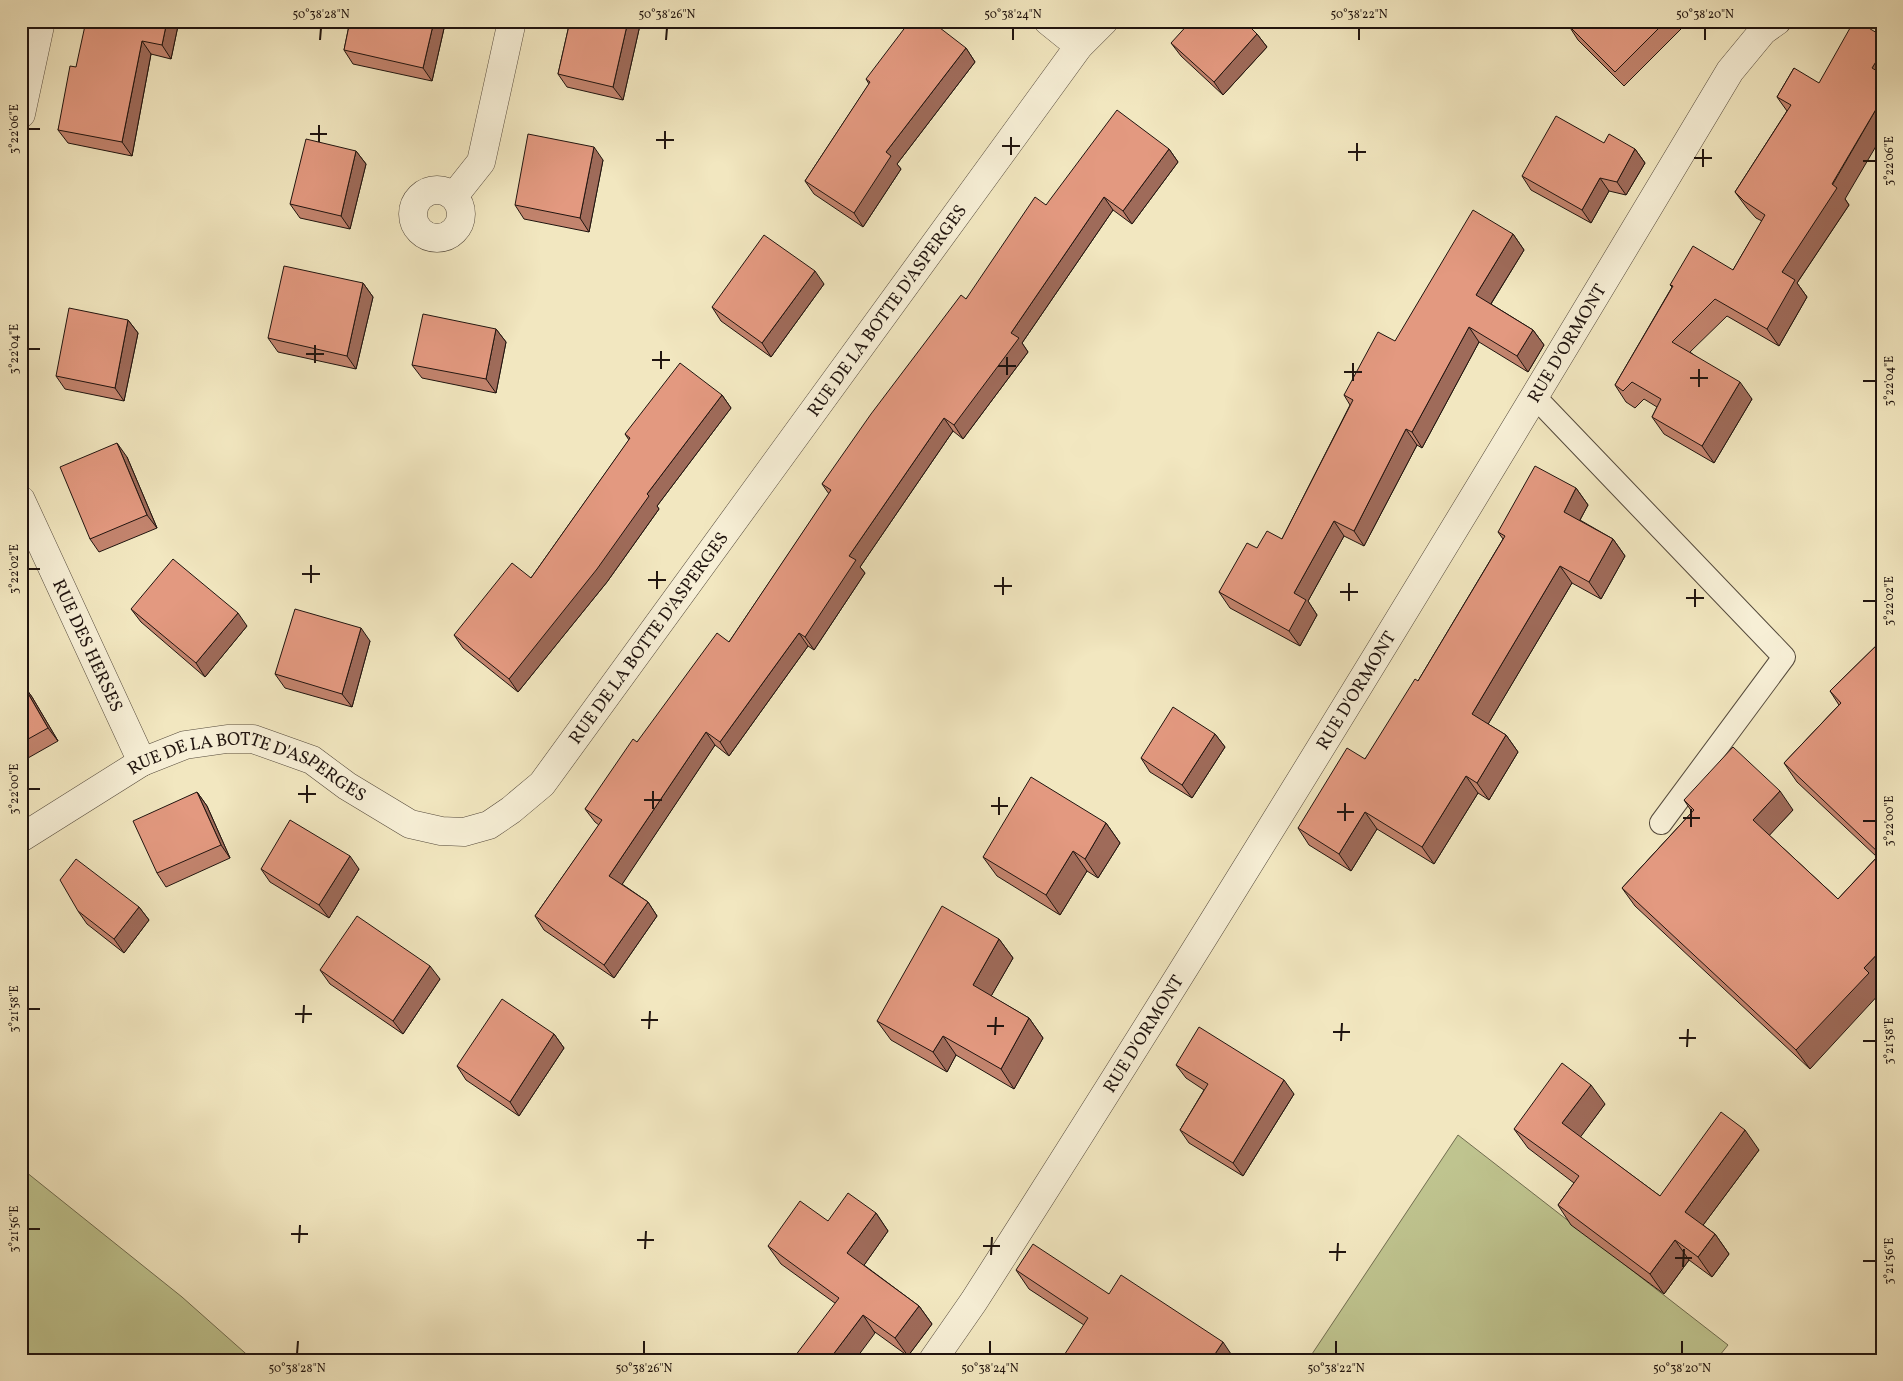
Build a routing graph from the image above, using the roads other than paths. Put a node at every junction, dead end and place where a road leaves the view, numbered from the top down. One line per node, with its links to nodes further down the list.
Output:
1 (41, 21): 7 (street)
2 (512, 21): 8 (street)
3 (1048, 21): 6 (street)
4 (1104, 21): 6 (street, RUE DE LA BOTTE D'ASPERGES)
5 (1777, 21): 9 (street, RUE D'ORMONT)
6 (1078, 46): 11 (street, RUE DE LA BOTTE D'ASPERGES)
7 (21, 114)
8 (454, 196)
9 (1535, 397): 12 (lane); 14 (street, RUE D'ORMONT)
10 (21, 500): 11 (street, RUE DES HERSES)
11 (142, 762): 13 (street, RUE DE LA BOTTE D'ASPERGES)
12 (1661, 823)
13 (21, 838)
14 (933, 1360)

